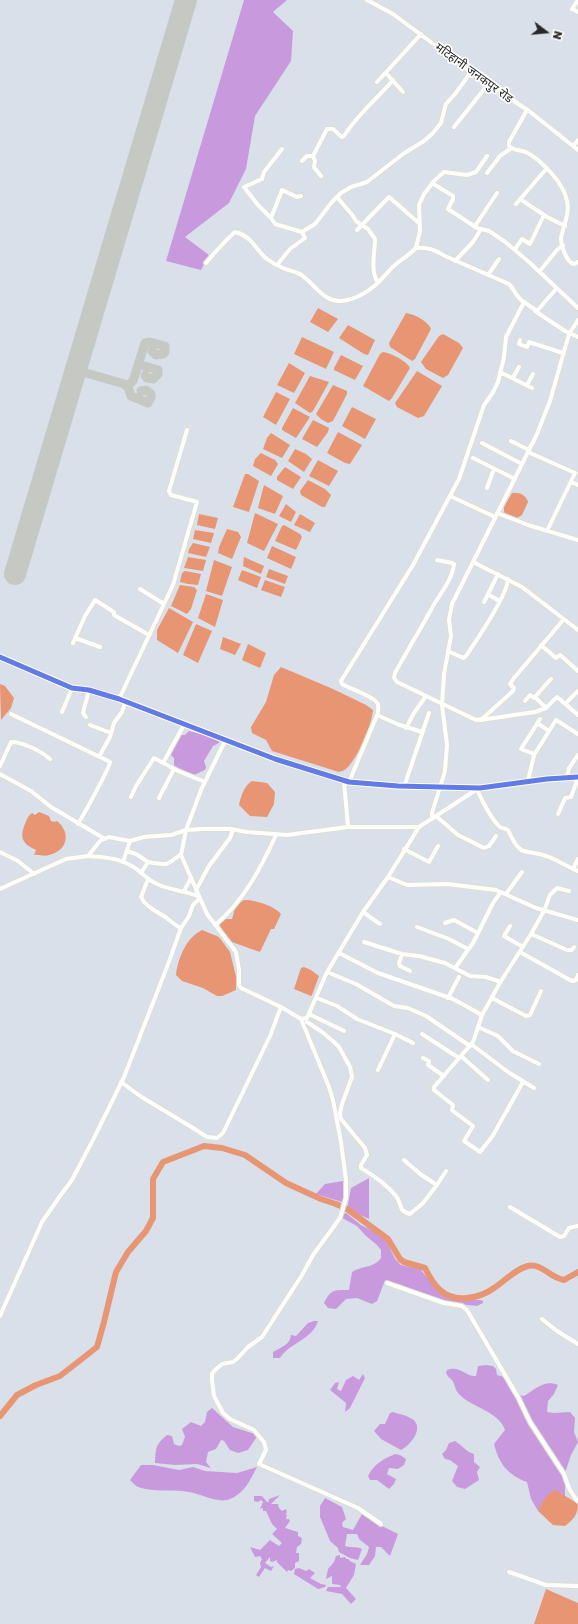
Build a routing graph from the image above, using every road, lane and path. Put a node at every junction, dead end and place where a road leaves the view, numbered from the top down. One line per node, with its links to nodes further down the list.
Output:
1 (368, 0): 4 (street, मटिहानी जनकपुर रोड)
2 (578, 0): 3 (street)
3 (578, 12)
4 (421, 34): 5 (street, मटिहानी जनकपुर रोड); 6 (street)
5 (471, 72): 9 (street, मटिहानी जनकपुर रोड); 27 (street)
6 (386, 73): 7 (street); 8 (street)
7 (393, 80): 10 (street); 18 (street)
8 (377, 82)
9 (489, 83): 11 (street, मटिहानी जनकपुर रोड); 12 (street)
10 (403, 92)
11 (527, 110): 14 (street, मटिहानी जनकपुर रोड); 15 (street)
12 (454, 127)
13 (578, 140): 14 (street)
14 (573, 146): 17 (street, मटिहानी जनकपुर रोड)
15 (508, 148): 21 (street); 22 (street)
16 (282, 149): 31 (street)
17 (578, 150)
18 (313, 156): 20 (street); 23 (street)
19 (487, 156): 24 (street)
20 (302, 161)
21 (547, 168): 28 (street); 35 (street)
22 (487, 173)
23 (321, 176)
24 (432, 183): 33 (street); 34 (street)
25 (497, 193): 34 (street)
26 (301, 196): 31 (street)
27 (337, 197): 32 (street); 38 (street)
28 (520, 199): 29 (street); 30 (street)
29 (516, 204)
30 (544, 215): 35 (street); 41 (street)
31 (271, 218): 38 (street)
32 (362, 224): 33 (street); 37 (street); 49 (street)
33 (420, 224): 40 (street)
34 (475, 226): 36 (street)
35 (565, 226): 39 (street)
36 (481, 229): 41 (street); 43 (street)
37 (357, 230)
38 (302, 232): 46 (street)
39 (563, 246): 45 (street); 47 (street)
40 (416, 248): 43 (street); 49 (street)
41 (515, 249): 47 (street)
42 (498, 259): 48 (street)
43 (455, 261): 48 (street)
44 (206, 262): 46 (street)
45 (578, 262)
46 (277, 265): 49 (street)
47 (539, 272): 50 (street)
48 (488, 275): 51 (street)
49 (378, 282)
50 (556, 289): 52 (street); 53 (street)
51 (524, 302): 53 (street); 60 (street)
52 (578, 308)
53 (535, 311): 55 (street)
54 (578, 320): 55 (street)
55 (569, 334): 56 (street); 58 (street)
56 (578, 338)
57 (520, 340): 58 (street)
58 (563, 353): 68 (street)
59 (519, 367): 62 (street)
60 (500, 372): 62 (street); 76 (street)
61 (533, 374): 63 (street)
62 (513, 378): 63 (street)
63 (527, 385): 64 (street)
64 (532, 388)
65 (187, 430): 88 (street)
66 (511, 441): 68 (street)
67 (482, 444): 70 (street)
68 (529, 451): 70 (street); 73 (street)
69 (473, 458): 71 (street)
70 (522, 464): 72 (street)
71 (494, 469): 72 (street); 75 (street)
72 (515, 479): 77 (street)
73 (571, 482): 74 (street); 78 (street)
74 (578, 485)
75 (487, 488)
76 (450, 496): 77 (street); 114 (street)
77 (496, 515): 78 (street); 81 (street)
78 (547, 531): 79 (street)
79 (578, 540)
80 (437, 560): 103 (street)
81 (473, 562): 82 (street); 96 (street)
82 (498, 574): 83 (street); 85 (street)
83 (508, 579): 86 (street); 89 (street)
84 (140, 589): 88 (street)
85 (488, 594): 86 (street); 87 (street)
86 (499, 601): 96 (street)
87 (484, 602)
88 (164, 604): 91 (street)
89 (564, 619): 90 (street); 94 (street)
90 (578, 630)
91 (149, 635): 92 (street); 105 (street)
92 (75, 638): 93 (street); 95 (street)
93 (73, 643)
94 (541, 645): 98 (street); 118 (street)
95 (100, 647)
96 (448, 651): 109 (street)
97 (0, 657): 100 (main road)
98 (578, 671)
99 (551, 679): 104 (street)
100 (72, 688): 101 (main road); 111 (street)
101 (89, 690): 105 (main road); 116 (street)
102 (578, 691): 108 (street)
103 (426, 696): 109 (street); 122 (street)
104 (535, 697): 107 (street); 110 (street)
105 (119, 698): 106 (main road)
106 (126, 701): 119 (main road); 125 (street)
107 (525, 701)
108 (565, 704): 110 (street); 115 (street)
109 (442, 705): 118 (street); 142 (street)
110 (546, 708): 118 (street)
111 (62, 712)
112 (429, 713): 124 (street)
113 (10, 714): 130 (street)
114 (377, 715): 122 (street); 140 (street)
115 (578, 716)
116 (86, 717)
117 (540, 719): 120 (street)
118 (478, 720)
119 (185, 723): 127 (main road); 132 (street)
120 (537, 724): 123 (street); 128 (street)
121 (90, 725): 125 (street)
122 (406, 728): 124 (street)
123 (549, 731): 126 (street); 128 (street)
124 (422, 732): 141 (street)
125 (111, 733): 130 (street)
126 (578, 734)
127 (226, 739): 139 (street); 140 (main road)
128 (534, 754): 138 (street)
129 (578, 755): 136 (street)
130 (100, 757): 149 (street)
131 (50, 759): 133 (street)
132 (163, 763): 134 (street); 144 (street)
133 (0, 766)
134 (174, 769): 139 (street); 145 (street)
135 (0, 774): 149 (street)
136 (567, 777): 137 (main road); 138 (main road)
137 (578, 777): 146 (street)
138 (528, 781): 143 (main road)
139 (205, 782): 153 (street)
140 (347, 782): 141 (main road); 150 (street)
141 (404, 786): 142 (main road)
142 (440, 787): 143 (main road); 148 (street)
143 (478, 788): 147 (street); 167 (street)
144 (131, 797)
145 (159, 798)
146 (558, 814)
147 (436, 816): 148 (street); 155 (street)
148 (432, 819): 151 (street)
149 (78, 824): 156 (street)
150 (348, 827): 151 (street); 154 (street)
151 (419, 827): 159 (street)
152 (233, 829): 153 (street); 154 (street); 176 (street)
153 (186, 830): 157 (street); 162 (street)
154 (276, 835): 186 (street)
155 (496, 836)
156 (105, 839): 157 (street); 163 (street)
157 (130, 841): 160 (street)
158 (438, 846): 159 (street)
159 (404, 849): 172 (street)
160 (127, 851): 165 (street); 166 (street)
161 (0, 852): 171 (street)
162 (181, 854): 166 (street); 173 (street)
163 (88, 856): 165 (street); 171 (street)
164 (578, 859): 167 (street)
165 (123, 862): 170 (street)
166 (148, 862): 170 (street)
167 (573, 869): 168 (street)
168 (578, 871)
169 (522, 872): 179 (street)
170 (142, 873): 174 (street)
171 (34, 874): 175 (street)
172 (388, 877): 179 (street); 182 (street)
173 (191, 878): 176 (street); 177 (street)
174 (148, 879): 177 (street); 189 (street)
175 (0, 889)
176 (196, 890): 180 (street)
177 (184, 891): 180 (street)
178 (569, 891): 181 (street)
179 (504, 893): 181 (street); 190 (street)
180 (199, 897): 186 (street); 189 (street)
181 (544, 911): 183 (street); 191 (street)
182 (363, 912): 185 (street); 197 (street)
183 (578, 920)
184 (445, 923): 190 (street)
185 (380, 924)
186 (215, 925): 209 (street)
187 (510, 926): 193 (street)
188 (417, 927): 195 (street)
189 (181, 928): 226 (street)
190 (478, 933): 195 (street)
191 (531, 934): 193 (street); 194 (street)
192 (364, 942): 198 (street)
193 (523, 947): 196 (street)
194 (574, 947)
195 (468, 950): 199 (street)
196 (520, 952): 202 (street); 204 (street)
197 (339, 953): 201 (street); 207 (street)
198 (402, 954): 199 (street); 200 (street)
199 (455, 968): 204 (street)
200 (410, 971)
201 (327, 972): 206 (street); 219 (street)
202 (578, 975)
203 (459, 977): 207 (street)
204 (501, 982): 208 (street)
205 (540, 991): 208 (street)
206 (317, 998): 211 (street); 216 (street)
207 (448, 998): 210 (street)
208 (492, 998): 210 (street)
209 (281, 1007): 212 (street); 226 (street)
210 (482, 1015): 213 (street)
211 (308, 1018): 212 (street); 214 (street); 215 (street); 229 (street)
212 (301, 1019): 214 (street)
213 (478, 1028): 219 (street); 222 (street)
214 (304, 1030): 229 (street)
215 (344, 1031)
216 (395, 1034): 218 (street); 223 (street)
217 (422, 1034): 220 (street)
218 (413, 1043)
219 (471, 1045): 220 (street); 227 (street)
220 (460, 1057): 224 (street); 225 (street)
221 (423, 1058): 224 (street)
222 (539, 1064)
223 (378, 1070)
224 (444, 1076): 227 (street)
225 (488, 1080)
226 (121, 1082): 236 (street)
227 (522, 1082): 228 (street)
228 (534, 1088)
229 (339, 1119): 232 (street); 240 (street)
230 (404, 1160): 232 (street)
231 (446, 1171): 232 (street)
232 (437, 1185)
233 (510, 1207): 234 (street)
234 (578, 1226)
235 (387, 1283): 239 (street)
236 (0, 1316)
237 (542, 1319): 238 (street)
238 (578, 1344)
239 (578, 1501)
240 (381, 1524)
241 (510, 1572): 242 (street)
242 (578, 1586)

